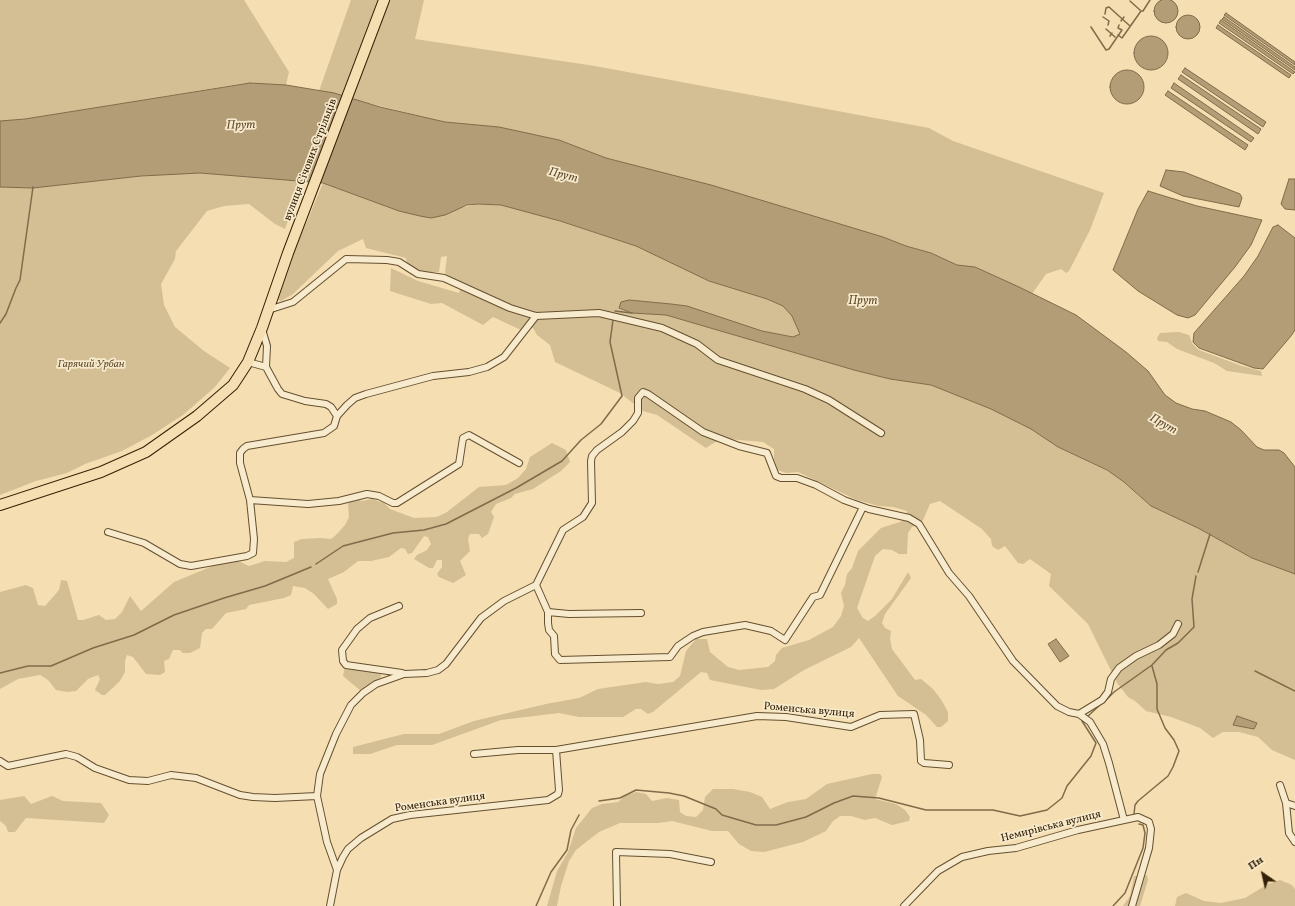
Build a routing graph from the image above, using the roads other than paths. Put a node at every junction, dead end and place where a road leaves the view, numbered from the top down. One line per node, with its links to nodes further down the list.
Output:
1 (384, 0): 2 (main road, вулиця Січових Стрільців)
2 (268, 310): 3 (street); 4 (main road, вулиця Січових Стрільців)
3 (536, 316): 7 (street); 8 (street)
4 (262, 328): 5 (main road, вулиця Січових Стрільців); 6 (street)
5 (248, 362): 6 (street); 11 (main road, вулиця Січових Стрільців)
6 (266, 367): 7 (street)
7 (337, 416): 10 (street)
8 (881, 433)
9 (519, 463): 10 (street)
10 (250, 500): 13 (street)
11 (0, 505)
12 (863, 507): 14 (street); 16 (street); 20 (street)
13 (108, 532)
14 (536, 585): 16 (street); 19 (street)
15 (399, 606): 19 (street)
16 (548, 612): 17 (street)
17 (641, 613)
18 (1178, 624): 20 (street)
19 (404, 674): 26 (street)
20 (1080, 714): 29 (street)
21 (556, 750): 22 (street, Роменська вулиця); 24 (street, Роменська вулиця); 32 (street, Роменська вулиця)
22 (474, 754)
23 (0, 761): 26 (street)
24 (949, 765)
25 (1280, 785): 27 (street)
26 (317, 796): 32 (street)
27 (1286, 803): 28 (street); 30 (street)
28 (1295, 806)
29 (1124, 820): 35 (street, Немирівська вулиця); 36 (street, Немирівська вулиця)
30 (1295, 842)
31 (711, 862): 34 (street)
32 (337, 870): 33 (street, Роменська вулиця)
33 (330, 906)
34 (617, 906)
35 (904, 906)
36 (1132, 906)

